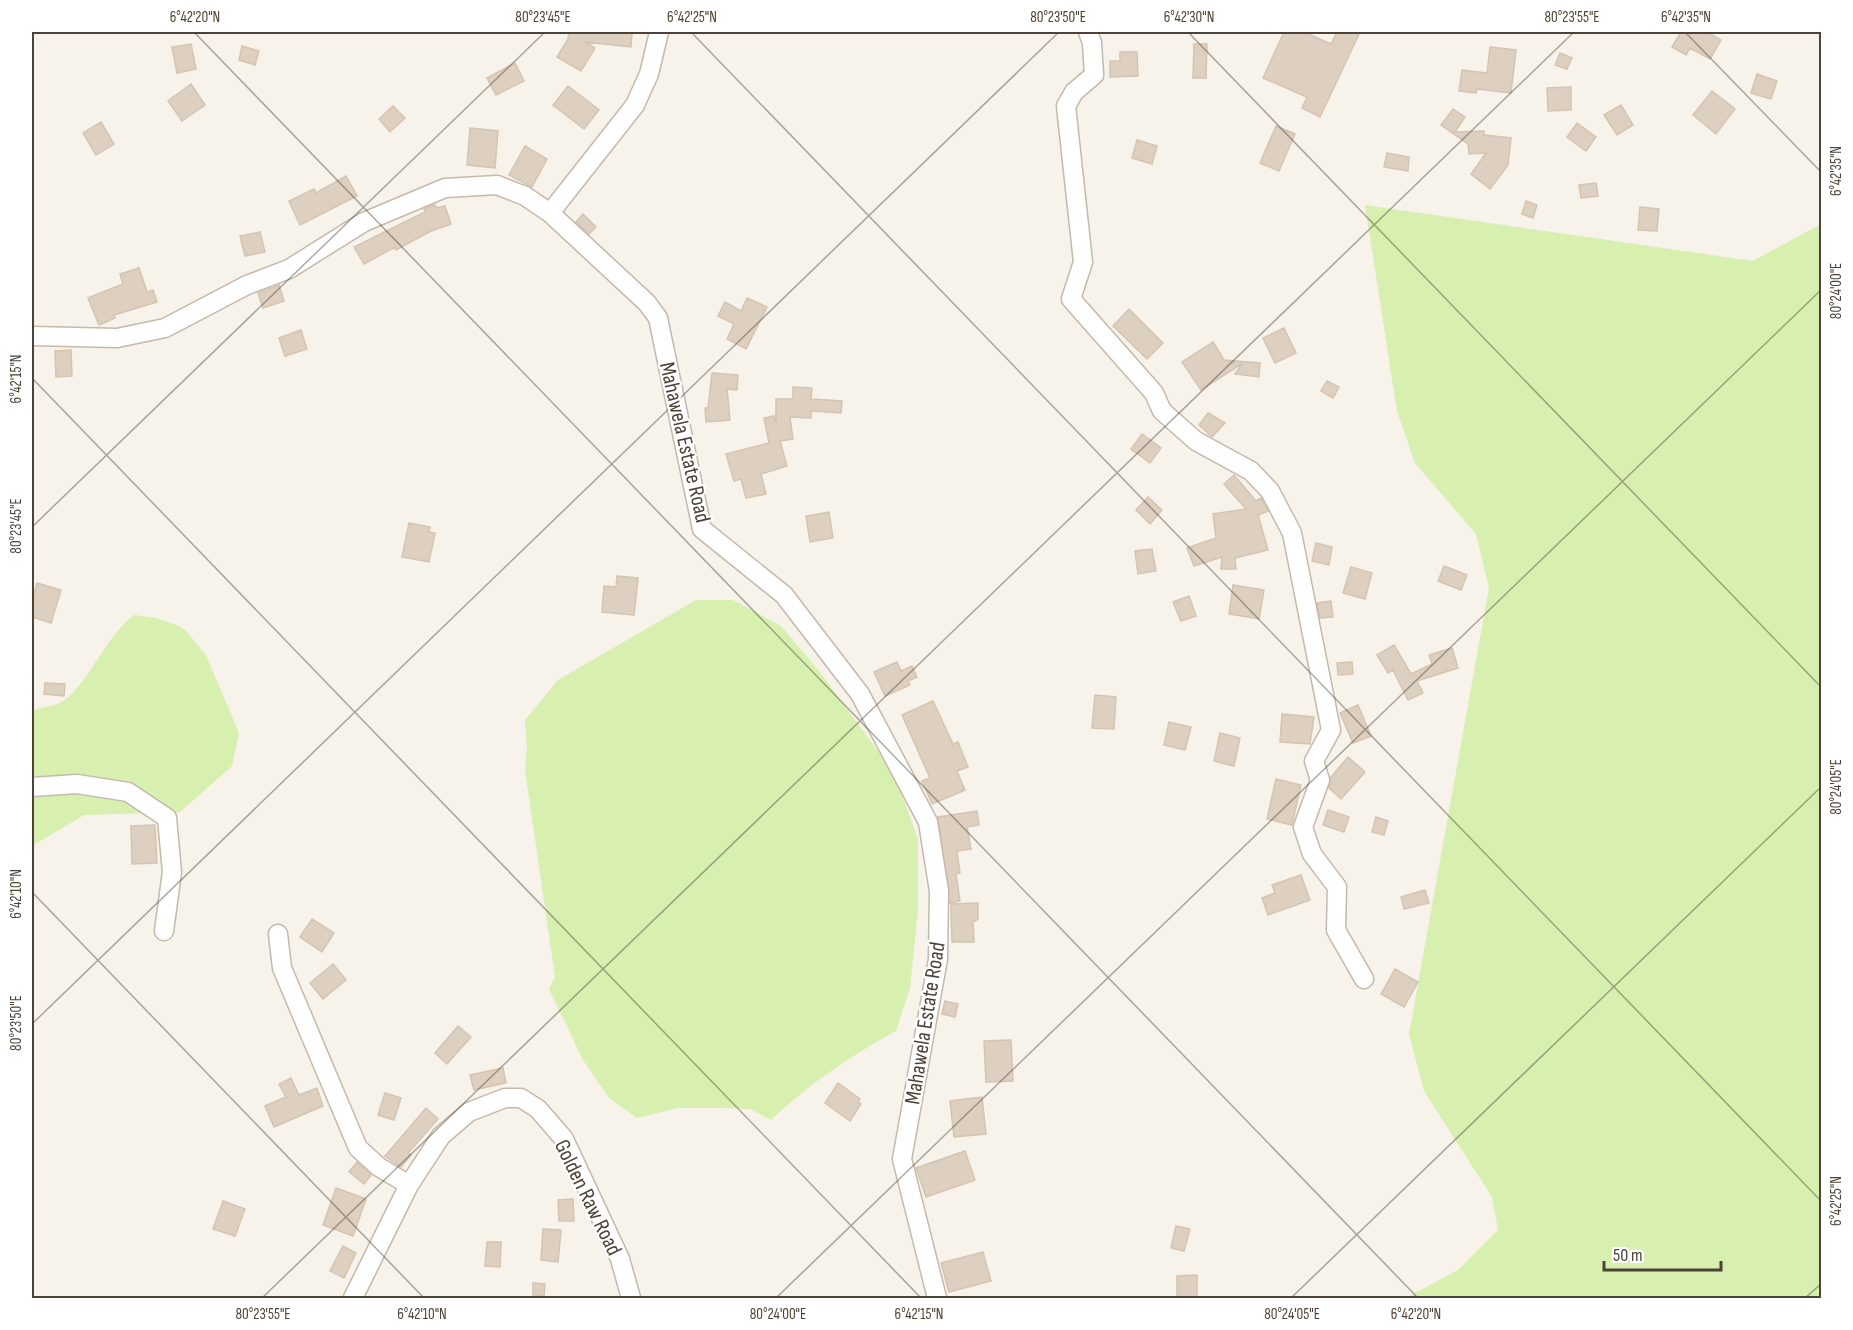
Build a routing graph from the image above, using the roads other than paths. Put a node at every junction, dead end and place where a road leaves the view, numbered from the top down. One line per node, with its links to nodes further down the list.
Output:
1 (659, 32): 3 (street)
2 (1088, 32): 8 (street)
3 (550, 213): 4 (street, Mahawela Estate Road); 12 (street, Mahawela Estate Road)
4 (32, 336)
5 (32, 787): 6 (street)
6 (164, 931)
7 (278, 934): 9 (street)
8 (1364, 979)
9 (409, 1185): 10 (street, Golden Raw Road); 11 (street, Golden Raw Road)
10 (353, 1299)
11 (631, 1299)
12 (937, 1299)

